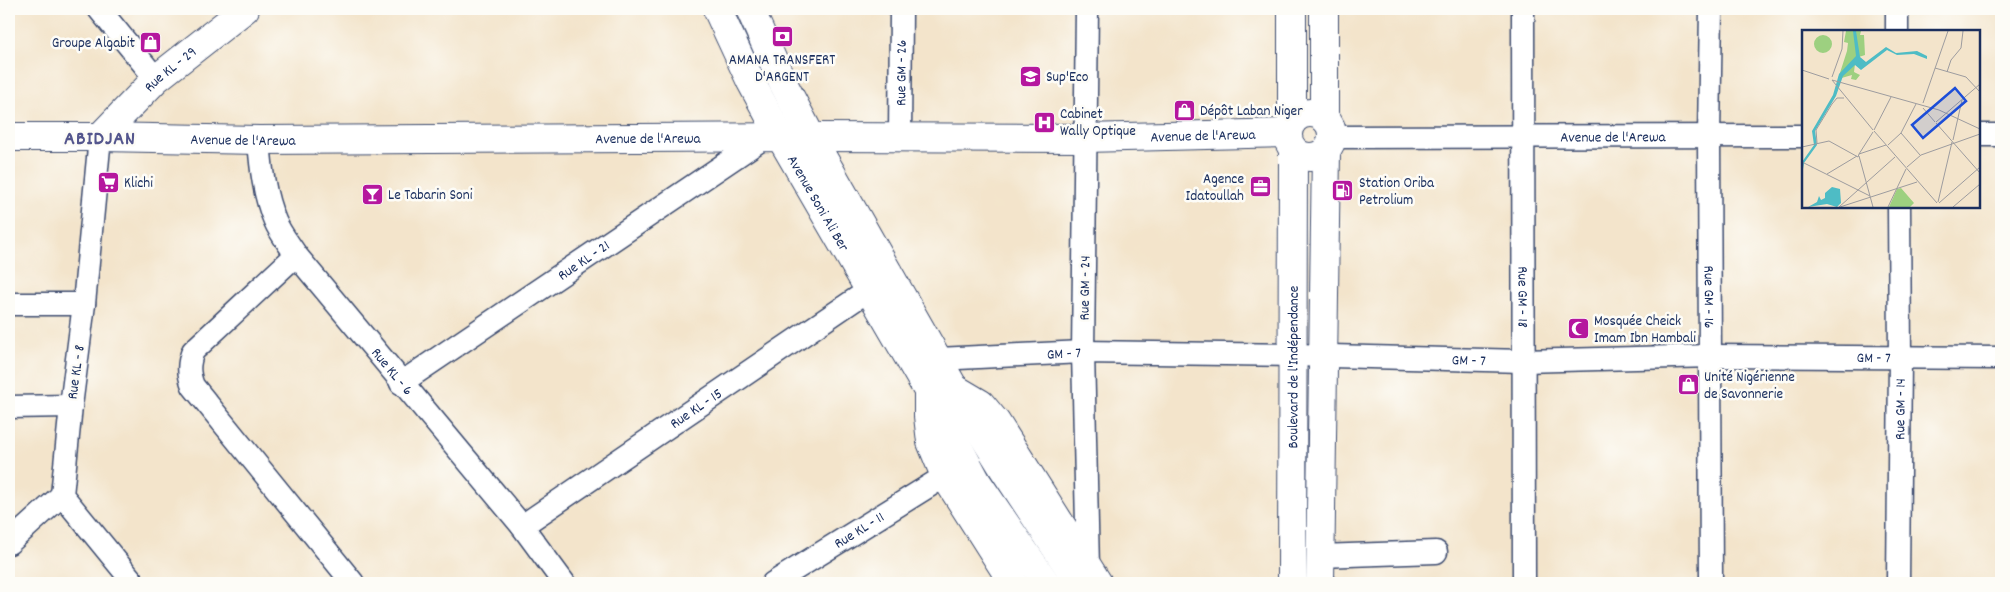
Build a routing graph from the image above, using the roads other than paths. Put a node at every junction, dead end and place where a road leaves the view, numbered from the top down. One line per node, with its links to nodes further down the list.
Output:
1 (99, 9): 13 (street)
2 (246, 9): 13 (main road, Rue KL - 29)
3 (717, 9): 23 (main road, Avenue Soni Ali Ber)
4 (750, 9): 24 (main road, Avenue Soni Ali Ber)
5 (900, 9): 25 (street, Rue GM - 26)
6 (1087, 9): 26 (street, Rue GM - 24)
7 (1292, 9): 14 (main road, Boulevard de l'Indépendance)
8 (1324, 9): 15 (main road, Boulevard de l'Indépendance)
9 (1523, 9): 17 (street, Rue GM - 18)
10 (1712, 9): 18 (street, Rue GM - 16)
11 (1897, 9): 12 (street)
12 (1897, 30)
13 (156, 79): 22 (main road, Rue KL - 29)
14 (1291, 135): 15 (main road); 15 (main road); 26 (main road, Avenue de l'Arewa); 34 (main road, Boulevard de l'Indépendance)
15 (1328, 135): 17 (street, Avenue de l'Arewa); 35 (main road, Boulevard de l'Indépendance)
16 (2001, 135): 20 (street)
17 (1524, 136): 18 (street, Avenue de l'Arewa); 40 (street, Rue GM - 18)
18 (1709, 136): 19 (street, Avenue de l'Arewa); 36 (street, Rue GM - 16)
19 (1802, 136)
20 (1980, 136)
21 (9, 137): 22 (main road, Avenue de l'Arewa)
22 (100, 137): 27 (main road, Avenue de l'Arewa); 32 (street, Rue KL - 8)
23 (773, 137): 24 (main road, Avenue de l'Arewa); 27 (main road, Avenue de l'Arewa); 30 (main road, Avenue Soni Ali Ber); 41 (street, Rue KL - 21)
24 (810, 137): 25 (main road, Avenue de l'Arewa); 39 (main road, Avenue Soni Ali Ber)
25 (900, 138): 26 (main road, Avenue de l'Arewa)
26 (1085, 138): 33 (street, Rue GM - 24)
27 (259, 140): 29 (street, Rue KL - 6)
28 (1899, 208): 37 (street, Rue GM - 14)
29 (296, 255): 41 (street, Rue KL - 6); 53 (street)
30 (869, 290): 42 (main road, Avenue Soni Ali Ber); 47 (street, Rue KL - 15)
31 (9, 304): 32 (street)
32 (84, 304): 43 (street, Rue KL - 8)
33 (1083, 352): 34 (street, GM - 7); 39 (street, GM - 7); 51 (street, Rue GM - 24)
34 (1293, 355): 35 (street, GM - 7); 58 (main road, Boulevard de l'Indépendance)
35 (1323, 355): 40 (street, GM - 7); 50 (main road, Boulevard de l'Indépendance)
36 (1712, 356): 37 (street, GM - 7); 40 (street, GM - 7); 61 (street, Rue GM - 16)
37 (1900, 357): 38 (street, GM - 7); 62 (street, Rue GM - 14)
38 (2001, 358)
39 (938, 359): 42 (main road, Avenue Soni Ali Ber)
40 (1523, 361): 60 (street, Rue GM - 18)
41 (402, 383): 47 (street, Rue KL - 6)
42 (941, 390): 45 (main road, Avenue Soni Ali Ber); 51 (main road, Avenue Soni Ali Ber); 57 (main road, Avenue Soni Ali Ber)
43 (71, 406): 44 (street); 46 (street, Rue KL - 8)
44 (9, 407)
45 (946, 476): 55 (street, Rue KL - 11); 56 (main road, Avenue Soni Ali Ber)
46 (62, 495): 48 (street); 52 (street)
47 (522, 526): 54 (street, Rue KL - 6)
48 (9, 543)
49 (1436, 552): 50 (street)
50 (1320, 556): 59 (main road, Boulevard de l'Indépendance)
51 (1088, 578)
52 (134, 583)
53 (352, 583)
54 (564, 583)
55 (773, 583)
56 (1013, 583)
57 (1046, 583)
58 (1292, 583)
59 (1320, 583)
60 (1524, 583)
61 (1712, 583)
62 (1898, 583)

